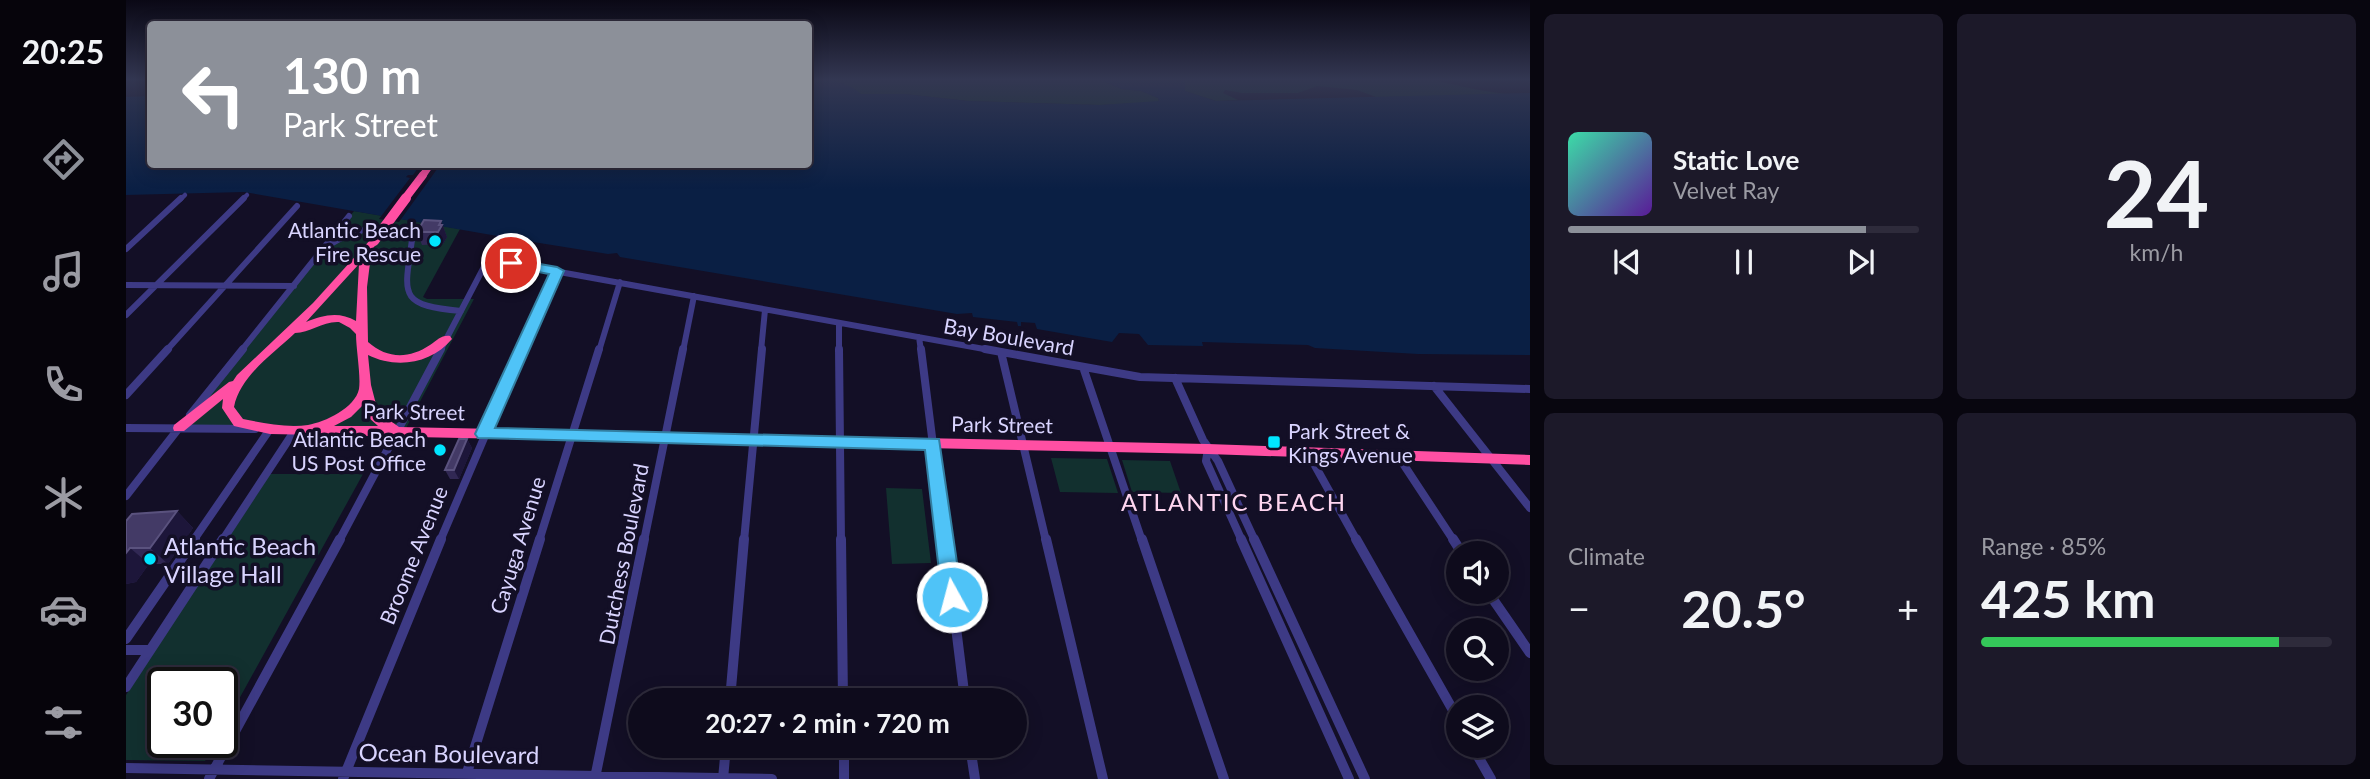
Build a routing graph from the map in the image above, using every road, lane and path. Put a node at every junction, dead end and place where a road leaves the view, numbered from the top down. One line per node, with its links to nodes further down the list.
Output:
1 (428, 168): 7 (highway, bridge)
2 (186, 195): 8 (street)
3 (247, 195): 14 (street)
4 (297, 206): 15 (street)
5 (349, 216): 9 (street)
6 (499, 238): 10 (street)
7 (371, 246): 23 (highway); 25 (highway)
8 (126, 249)
9 (323, 250): 16 (street); 19 (street)
10 (488, 259): 11 (street, Bay Boulevard); 19 (street)
11 (557, 271): 12 (street, Bay Boulevard); 39 (street, Broome Avenue)
12 (620, 282): 17 (street, Bay Boulevard); 40 (street, Cayuga Avenue)
13 (126, 285): 14 (street)
14 (155, 286): 15 (street); 20 (street)
15 (225, 286): 16 (street); 33 (street)
16 (294, 286): 35 (street)
17 (694, 296): 18 (street, Bay Boulevard); 41 (street, Dutchess Boulevard)
18 (765, 310): 21 (street, Bay Boulevard); 42 (street)
19 (461, 311): 24 (street)
20 (126, 315)
21 (839, 323): 22 (street, Bay Boulevard); 43 (street)
22 (919, 337): 26 (street, Bay Boulevard); 44 (street)
23 (362, 338): 24 (highway); 25 (highway); 30 (highway)
24 (446, 340): 38 (street)
25 (280, 342): 28 (highway)
26 (1001, 352): 27 (street, Bay Boulevard); 45 (street)
27 (1083, 367): 29 (street, Bay Boulevard); 46 (street)
28 (241, 378): 35 (highway); 36 (highway)
29 (1175, 378): 31 (street, Bay Boulevard); 47 (street)
30 (366, 379): 37 (highway); 38 (highway)
31 (1434, 386): 32 (street, Bay Boulevard); 50 (street)
32 (1530, 389)
33 (126, 396)
34 (126, 428): 35 (street, Park Street)
35 (179, 428): 36 (street, Park Street); 52 (street)
36 (269, 429): 37 (highway, Park Street); 56 (street)
37 (295, 430): 38 (highway, Park Street); 58 (street)
38 (398, 432): 39 (highway, Park Street); 70 (street)
39 (484, 434): 40 (highway, Park Street); 71 (street, Broome Avenue)
40 (570, 435): 41 (highway, Park Street); 72 (street, Cayuga Avenue)
41 (664, 438): 42 (highway, Park Street); 73 (street, Dutchess Boulevard)
42 (754, 439): 43 (highway, Park Street); 61 (street)
43 (840, 442): 44 (highway, Park Street); 62 (street)
44 (933, 443): 45 (highway, Park Street); 63 (street)
45 (1024, 445): 46 (highway, Park Street); 78 (street)
46 (1112, 447): 47 (highway, Park Street); 79 (street)
47 (1208, 449): 48 (highway, Park Street); 80 (street); 81 (street)
48 (1308, 453): 49 (highway, Park Street); 64 (street)
49 (1398, 456): 50 (highway, Park Street); 54 (street)
50 (1492, 459): 51 (highway, Park Street); 53 (street)
51 (1530, 460)
52 (126, 496)
53 (1530, 508)
54 (1454, 541)
55 (1497, 604): 59 (street)
56 (126, 639)
57 (126, 650): 58 (street)
58 (150, 650): 60 (street)
59 (1530, 653)
60 (126, 687)
61 (731, 688)
62 (843, 688)
63 (964, 688)
64 (1446, 698)
65 (725, 758): 74 (street)
66 (844, 758): 76 (street)
67 (972, 758): 77 (street)
68 (1479, 758): 82 (street)
69 (126, 768): 70 (street, Ocean Boulevard)
70 (211, 774): 71 (street, Ocean Boulevard)
71 (345, 775): 72 (street, Ocean Boulevard)
72 (466, 776): 73 (street, Ocean Boulevard)
73 (595, 778): 74 (street, Ocean Boulevard)
74 (723, 779): 75 (street, Ocean Boulevard)
75 (772, 779)
76 (845, 779)
77 (975, 779)
78 (1103, 779)
79 (1224, 779)
80 (1349, 779)
81 (1365, 779)
82 (1491, 779)

